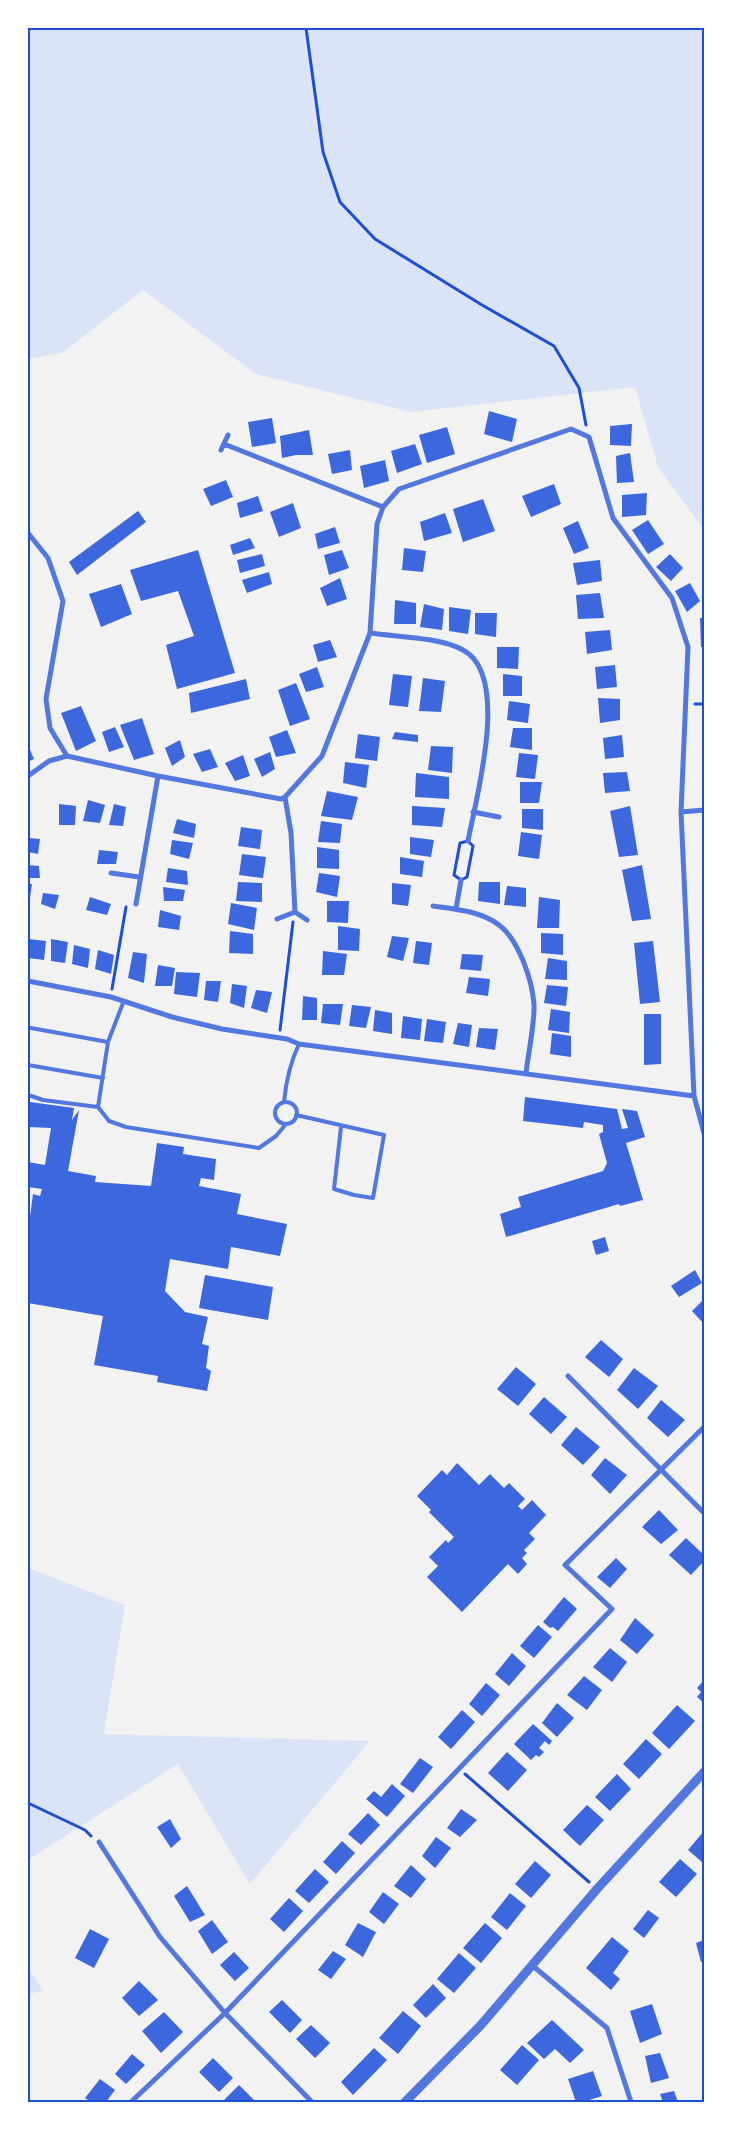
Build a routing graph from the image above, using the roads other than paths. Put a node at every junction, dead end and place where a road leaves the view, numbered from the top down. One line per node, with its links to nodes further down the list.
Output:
1 (228, 435): 2 (street)
2 (224, 444): 3 (street); 4 (street)
3 (221, 450)
4 (383, 507): 6 (street); 13 (street)
5 (28, 533): 7 (street)
6 (370, 633): 10 (street); 12 (street)
7 (67, 756): 8 (street); 9 (street)
8 (28, 776)
9 (158, 776): 10 (street); 17 (street)
10 (286, 797): 22 (street)
11 (704, 810): 13 (street)
12 (473, 812): 14 (street); 15 (street)
13 (681, 812): 34 (street)
14 (499, 817)
15 (468, 841)
16 (112, 873): 17 (street)
17 (140, 877): 19 (street)
18 (460, 880): 21 (street)
19 (136, 904)
20 (433, 906): 21 (street)
21 (456, 909): 31 (street)
22 (294, 912): 23 (street); 24 (street)
23 (277, 919)
24 (307, 920)
25 (28, 981): 26 (street)
26 (123, 1002): 28 (lane); 29 (street)
27 (31, 1028): 28 (lane)
28 (108, 1042): 32 (lane)
29 (299, 1044): 31 (street); 35 (lane)
30 (28, 1065): 32 (lane)
31 (526, 1073): 34 (street)
32 (103, 1078): 37 (lane)
33 (28, 1095): 37 (lane)
34 (694, 1096): 38 (street)
35 (284, 1102): 39 (lane); 40 (lane)
36 (704, 1106): 38 (street)
37 (98, 1107): 40 (lane)
38 (698, 1110): 42 (street)
39 (296, 1115): 40 (lane); 41 (lane)
40 (286, 1124)
41 (341, 1127): 41 (lane)
42 (704, 1133)
43 (568, 1376): 45 (street)
44 (704, 1427): 45 (street)
45 (661, 1469): 46 (street); 50 (street)
46 (704, 1513)
47 (704, 1772): 49 (street)
48 (99, 1842): 50 (street)
49 (533, 1966): 53 (street); 54 (street)
50 (225, 2013): 51 (street); 52 (street)
51 (131, 2102)
52 (312, 2102)
53 (405, 2102)
54 (631, 2102)

